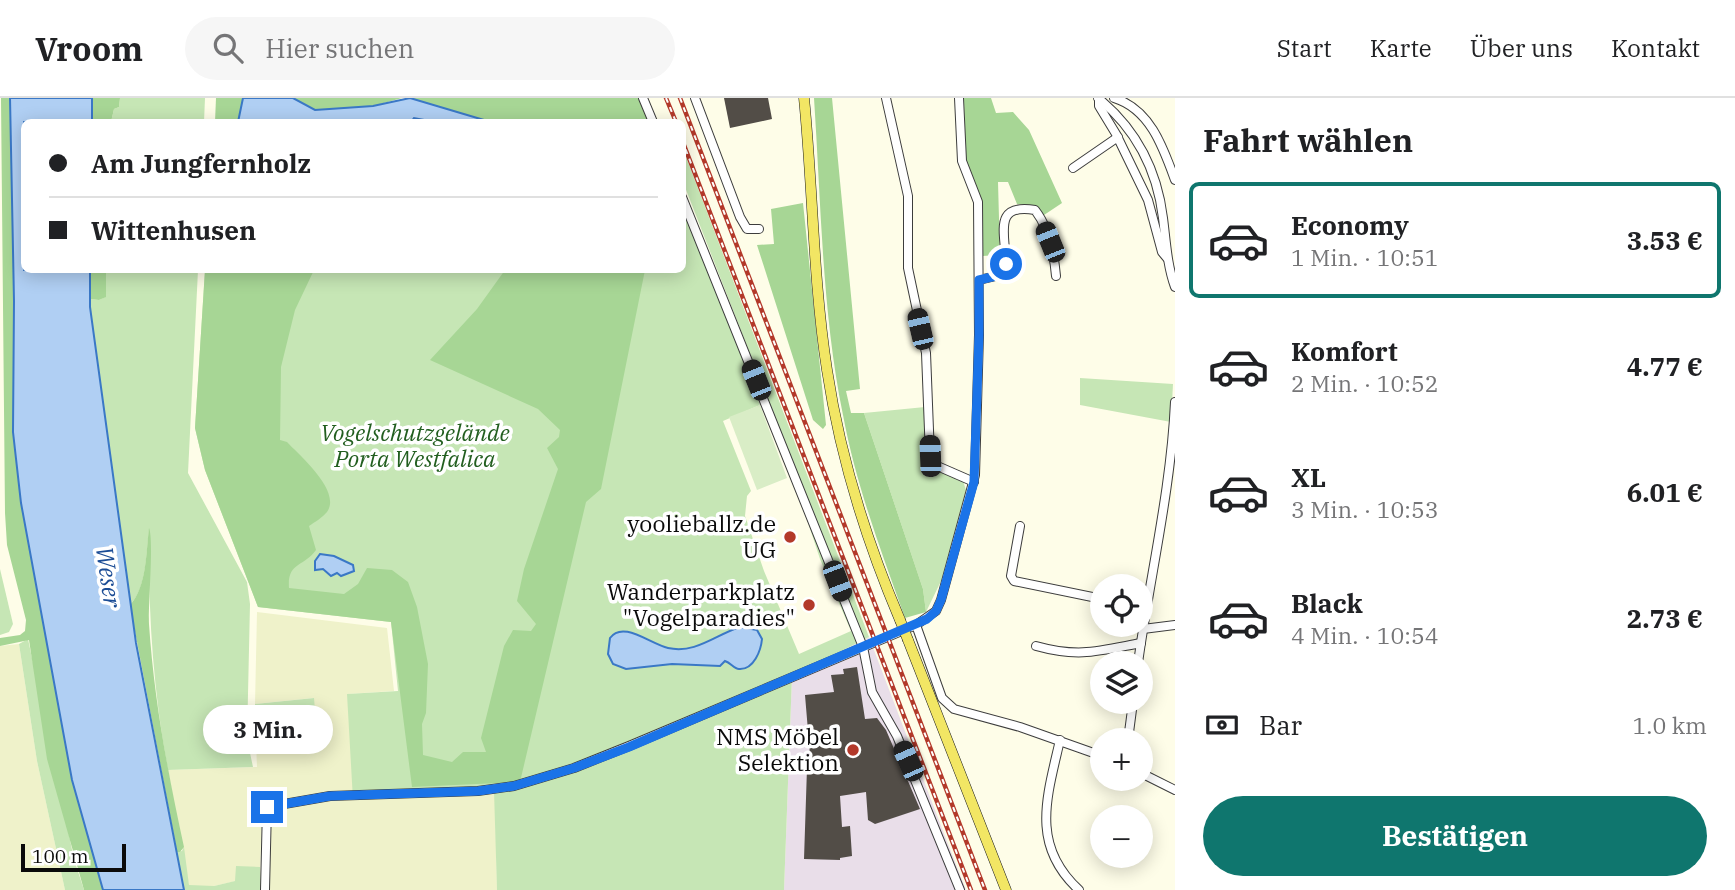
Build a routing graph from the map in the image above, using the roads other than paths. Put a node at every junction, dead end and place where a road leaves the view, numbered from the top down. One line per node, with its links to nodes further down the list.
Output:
1 (643, 98): 9 (street)
2 (695, 98): 14 (street)
3 (804, 98): 38 (main road, bridge)
4 (886, 98): 20 (street)
5 (959, 98): 17 (street)
6 (1099, 98): 7 (street); 10 (street); 15 (street)
7 (1106, 98)
8 (1114, 98): 12 (street)
9 (652, 119)
10 (1118, 137): 11 (street); 15 (street)
11 (1073, 168)
12 (1175, 180)
13 (686, 207): 30 (street)
14 (759, 229)
15 (1168, 260): 18 (street)
16 (1056, 276): 17 (street)
17 (979, 280): 20 (street)
18 (1175, 287)
19 (1175, 402): 22 (street)
20 (974, 482): 24 (street)
21 (1020, 526): 23 (street)
22 (1149, 574)
23 (1090, 597)
24 (916, 625): 30 (street); 32 (street)
25 (1175, 625): 26 (street)
26 (1153, 628)
27 (1142, 637): 28 (street)
28 (1141, 643): 29 (street); 31 (street)
29 (1036, 646)
30 (863, 647): 36 (street); 37 (street)
31 (1140, 651)
32 (1060, 740): 33 (street); 39 (street)
33 (1090, 751)
34 (1153, 779): 35 (street)
35 (1175, 790)
36 (265, 890)
37 (960, 890)
38 (1006, 890)
39 (1079, 890)

